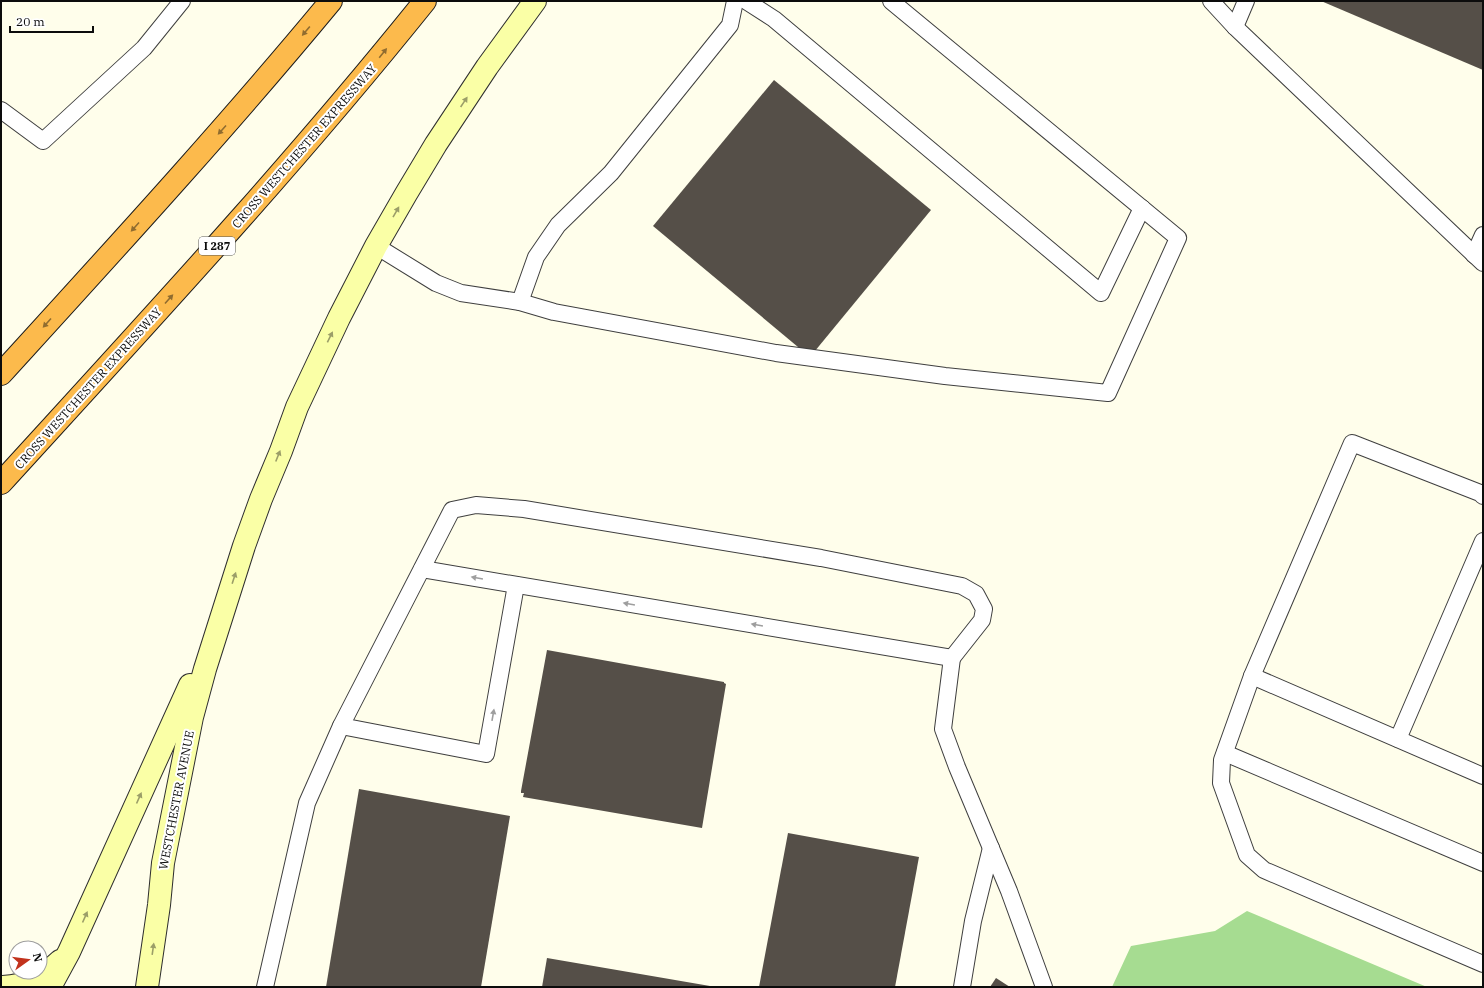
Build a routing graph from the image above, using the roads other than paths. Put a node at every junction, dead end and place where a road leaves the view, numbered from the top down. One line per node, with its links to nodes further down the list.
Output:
1 (182, 1): 11 (lane)
2 (331, 1): 17 (highway, one-way to 17)
3 (425, 1): 18 (highway, CROSS WESTCHESTER EXPRESSWAY / I 287, one-way to 3)
4 (535, 1): 14 (main road, one-way to 4)
5 (735, 1): 16 (lane)
6 (746, 1): 12 (lane)
7 (891, 1): 12 (lane)
8 (1211, 1): 10 (lane)
9 (1246, 1): 10 (lane)
10 (1234, 27): 15 (lane)
11 (1, 110)
12 (1142, 208): 16 (lane)
13 (1483, 235): 15 (lane)
14 (376, 246): 16 (lane); 23 (main road, one-way to 14)
15 (1478, 259)
16 (520, 302)
17 (1, 374)
18 (1, 483)
19 (1483, 496): 25 (lane)
20 (1483, 541): 27 (lane)
21 (422, 569): 22 (lane, one-way to 21); 24 (lane); 26 (lane)
22 (516, 585): 24 (lane, one-way to 22); 26 (lane, one-way to 22)
23 (222, 616): 32 (main road, one-way to 23); 36 (main road, WESTCHESTER AVENUE, one-way to 23)
24 (952, 658): 30 (lane)
25 (1252, 676): 27 (lane); 28 (lane)
26 (341, 726): 37 (lane)
27 (1398, 739): 29 (lane)
28 (1224, 753): 31 (lane); 33 (lane)
29 (1483, 776)
30 (991, 848): 38 (lane); 39 (lane)
31 (1483, 864)
32 (70, 952): 34 (main road); 35 (main road)
33 (1483, 964)
34 (3, 987)
35 (50, 987)
36 (147, 987)
37 (265, 987)
38 (962, 987)
39 (1044, 987)

